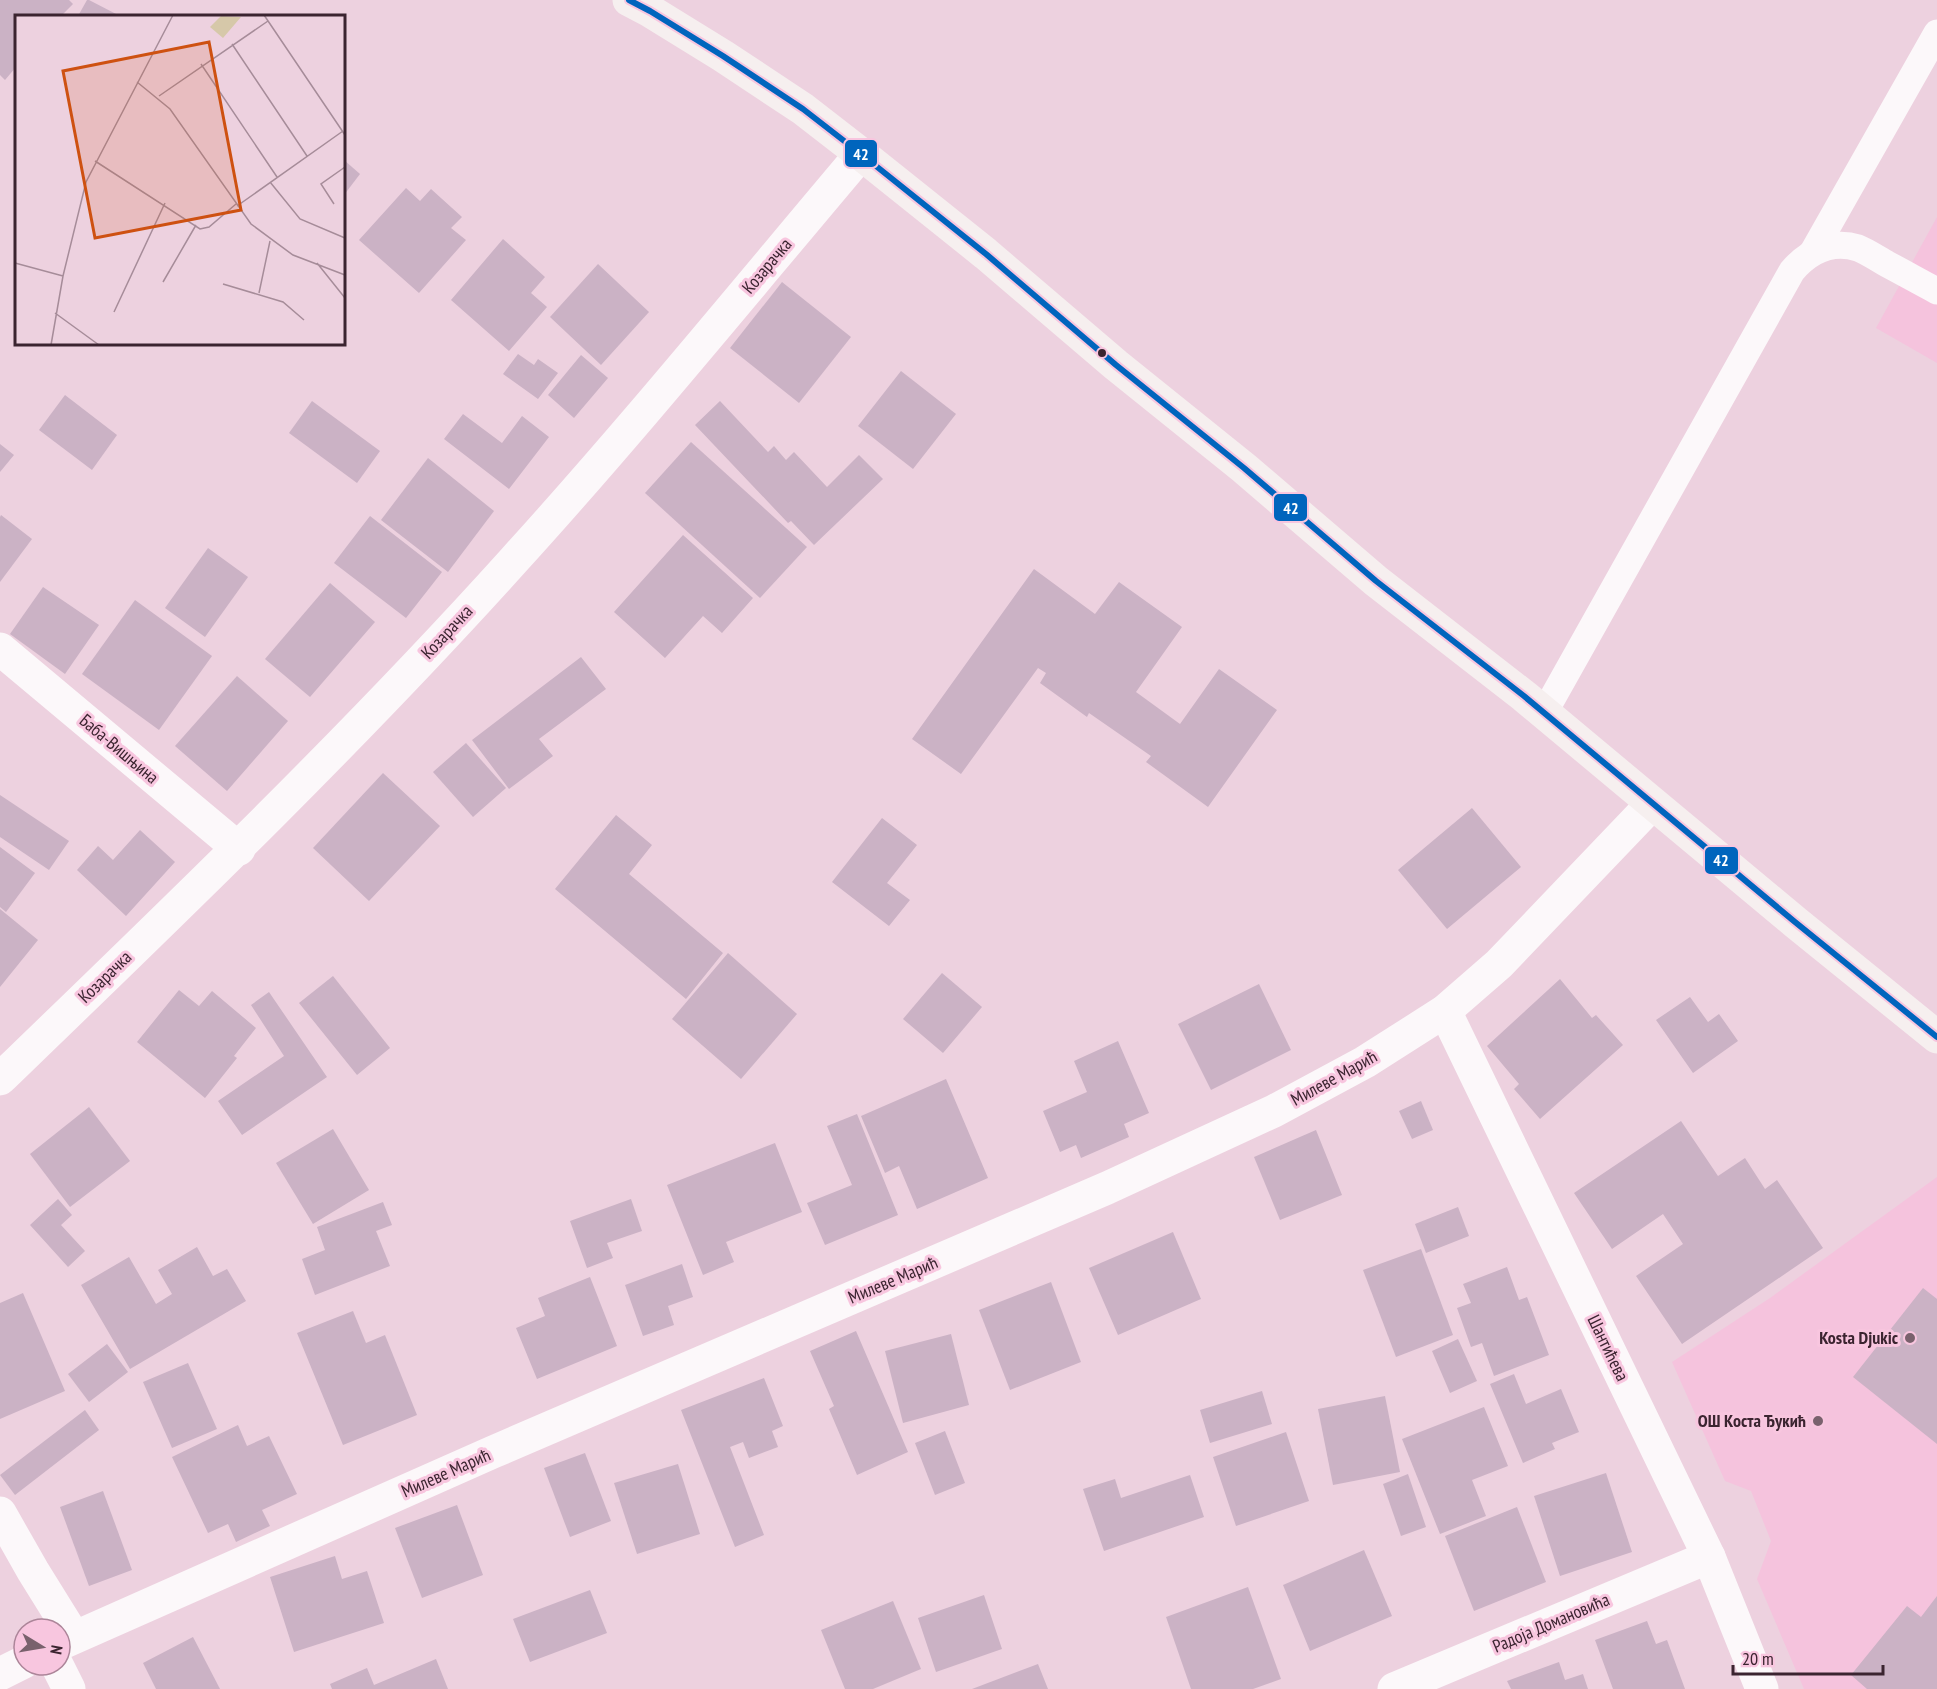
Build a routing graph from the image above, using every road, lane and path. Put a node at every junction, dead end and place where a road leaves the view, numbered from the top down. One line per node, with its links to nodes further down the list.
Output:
1 (629, 0): 3 (main road)
2 (1937, 33): 4 (lane)
3 (861, 154): 7 (main road); 9 (street, Козарачка)
4 (1813, 252): 5 (lane); 7 (lane)
5 (1937, 291)
6 (0, 649): 9 (street, Баба-Вишњина)
7 (1544, 713): 8 (main road)
8 (1652, 804): 10 (street, Милеве Марић); 11 (main road)
9 (239, 849): 12 (street, Козарачка)
10 (1445, 1011): 14 (street, Шантићева); 16 (street, Милеве Марић)
11 (1937, 1038)
12 (0, 1079)
13 (0, 1513): 15 (street)
14 (1709, 1557): 17 (street, Радоја Домановића); 18 (street, Шантићева)
15 (55, 1617)
16 (72, 1639)
17 (1394, 1689)
18 (1762, 1689)

